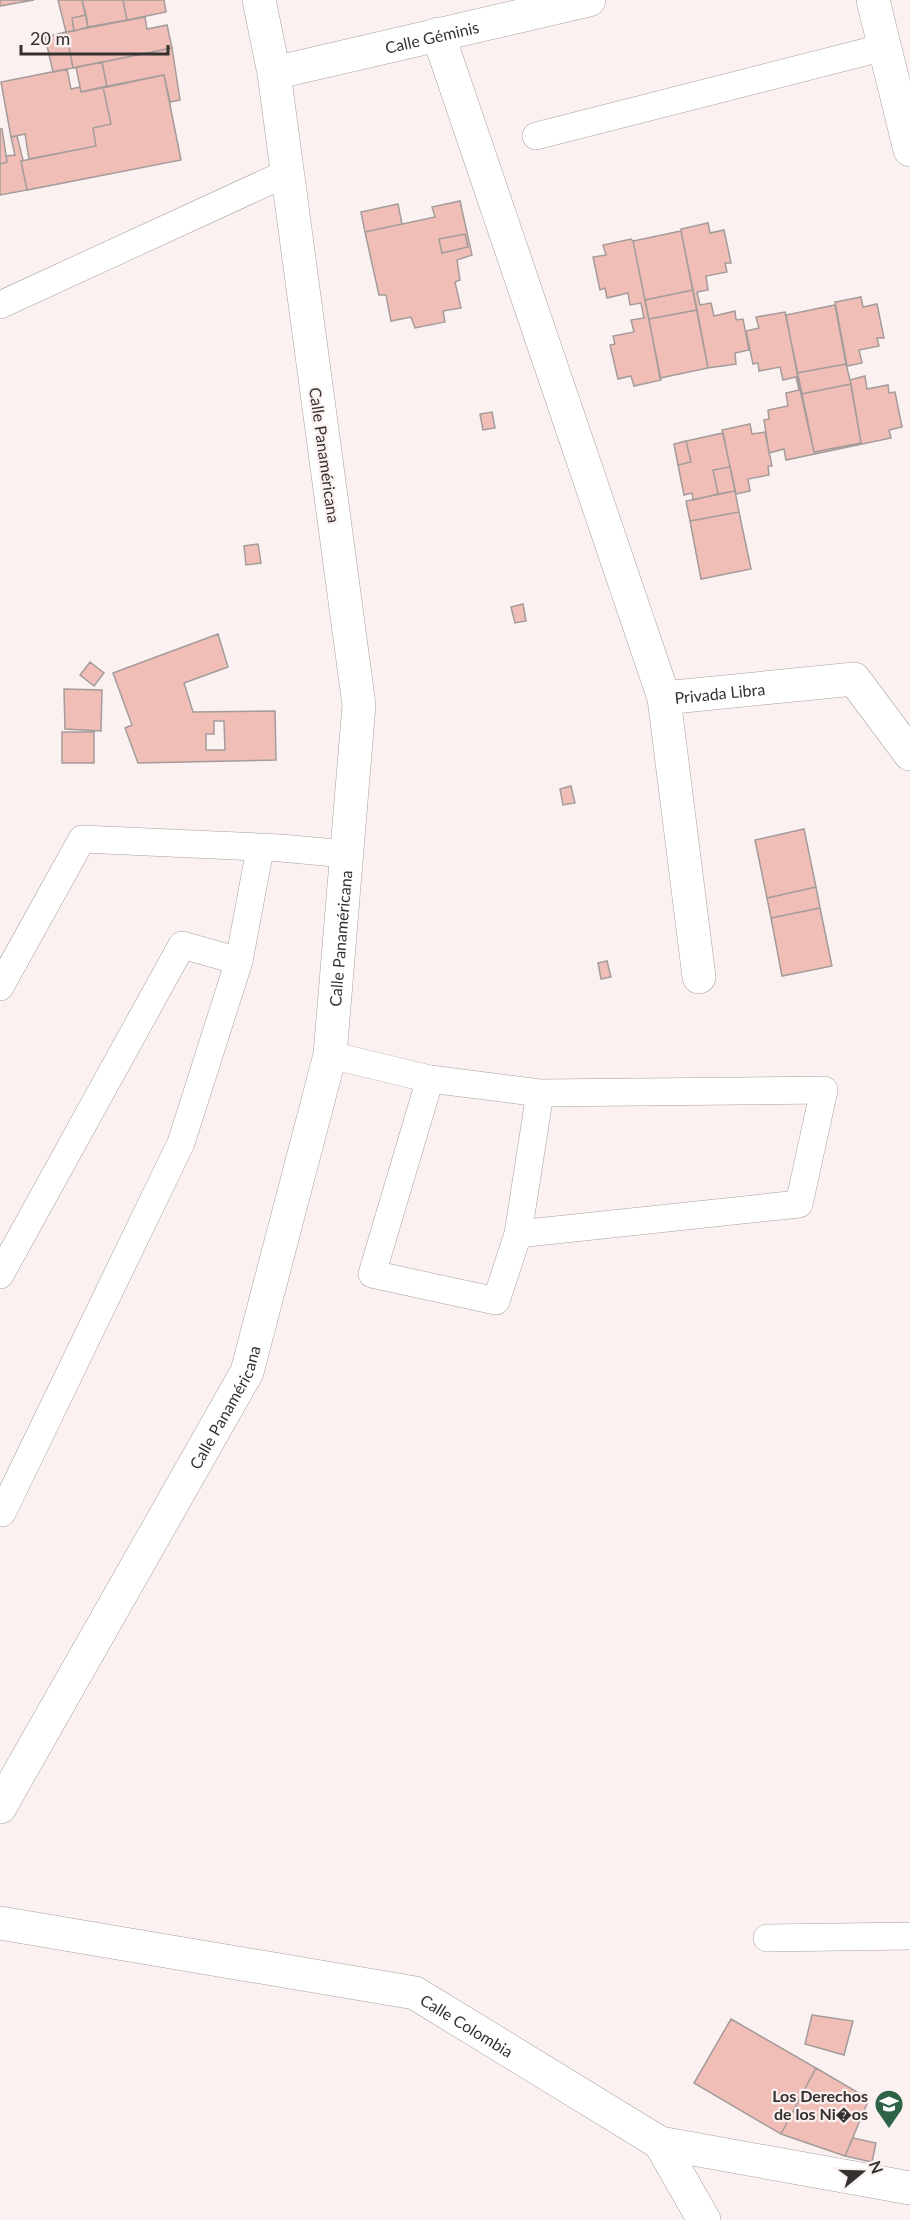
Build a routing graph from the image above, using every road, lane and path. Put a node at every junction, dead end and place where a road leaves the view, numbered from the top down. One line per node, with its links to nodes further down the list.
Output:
1 (260, 0): 6 (street, Calle Panaméricana)
2 (589, 0): 4 (street, Calle Géminis)
3 (873, 0): 5 (street)
4 (438, 34): 6 (street, Calle Géminis); 11 (street)
5 (885, 46): 7 (lane); 8 (street)
6 (274, 73): 9 (street, Calle Panaméricana)
7 (536, 136)
8 (910, 150)
9 (287, 173): 10 (lane); 14 (street, Calle Panaméricana)
10 (0, 305)
11 (664, 698): 12 (street, Privada Libra); 16 (street, Privada Libra)
12 (910, 754)
13 (260, 849): 14 (lane); 15 (lane); 17 (lane)
14 (346, 854): 18 (street, Calle Panaméricana)
15 (239, 961): 22 (lane); 23 (lane)
16 (699, 977)
17 (0, 987)
18 (330, 1055): 19 (lane); 24 (street, Calle Panaméricana)
19 (430, 1079): 20 (lane); 21 (lane)
20 (540, 1093): 21 (lane); 21 (lane)
21 (518, 1234)
22 (0, 1275)
23 (0, 1512)
24 (0, 1807)
25 (0, 1923): 28 (street, Calle Colombia)
26 (910, 1936): 27 (lane)
27 (767, 1938)
28 (660, 2143): 29 (street, Calle Colombia); 30 (street)
29 (910, 2188)
30 (704, 2220)

